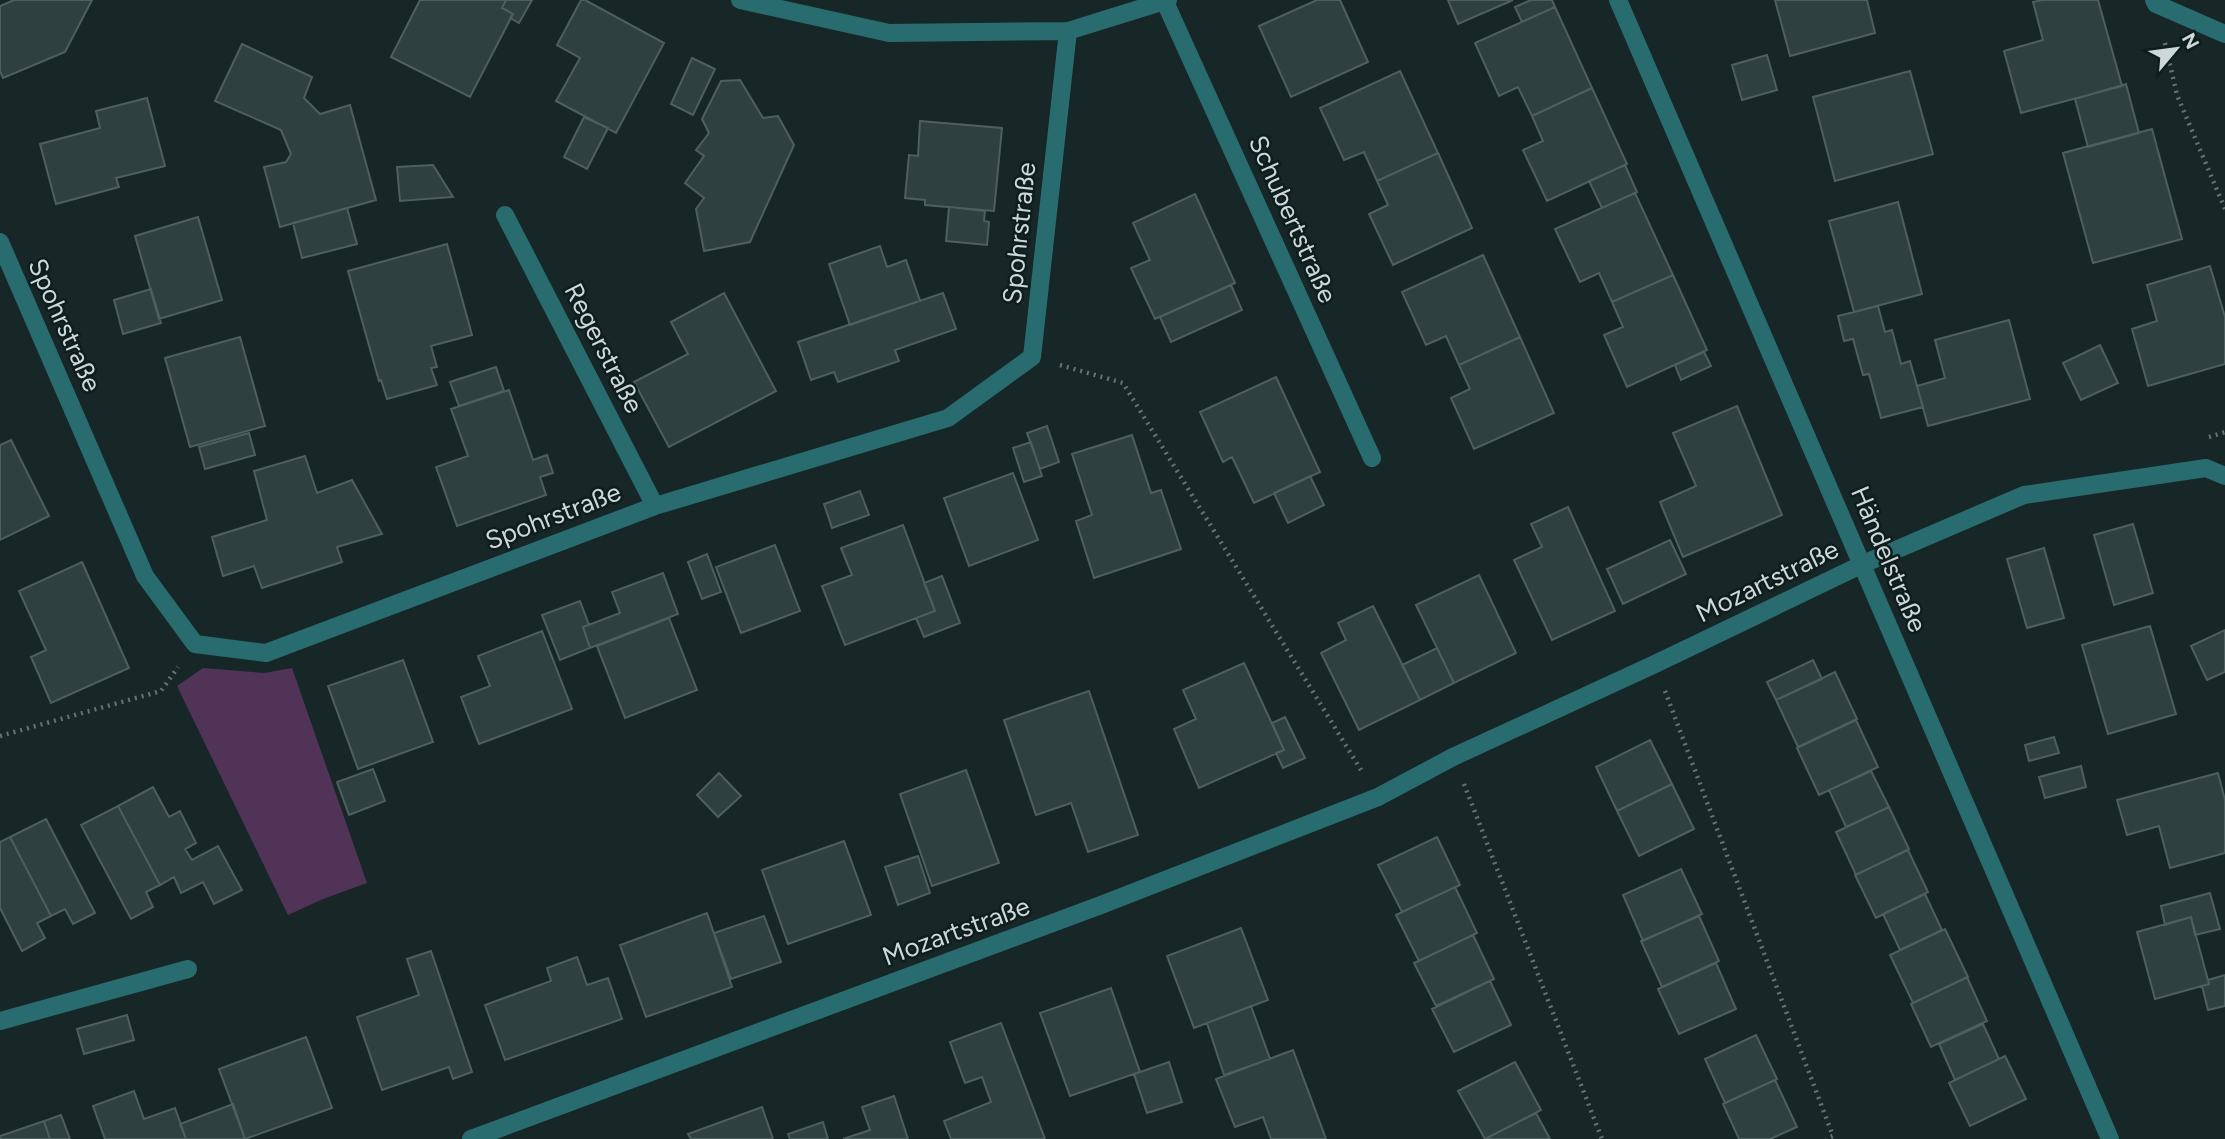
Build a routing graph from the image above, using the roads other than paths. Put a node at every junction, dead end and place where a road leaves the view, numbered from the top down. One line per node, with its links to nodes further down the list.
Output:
1 (740, 0): 5 (street)
2 (1618, 0): 12 (street, Händelstraße)
3 (1167, 1): 5 (street); 9 (street, Schubertstraße)
4 (2155, 2): 6 (street)
5 (1069, 31): 11 (street, Spohrstraße)
6 (2225, 34)
7 (505, 215): 11 (street, Regerstraße)
8 (0, 242): 11 (street, Spohrstraße)
9 (1372, 458)
10 (2225, 476): 12 (street, Mozartstraße)
11 (655, 506)
12 (1863, 564): 15 (street, Mozartstraße); 16 (street, Händelstraße)
13 (188, 969): 14 (street)
14 (0, 1021)
15 (483, 1137)
16 (2110, 1139)

